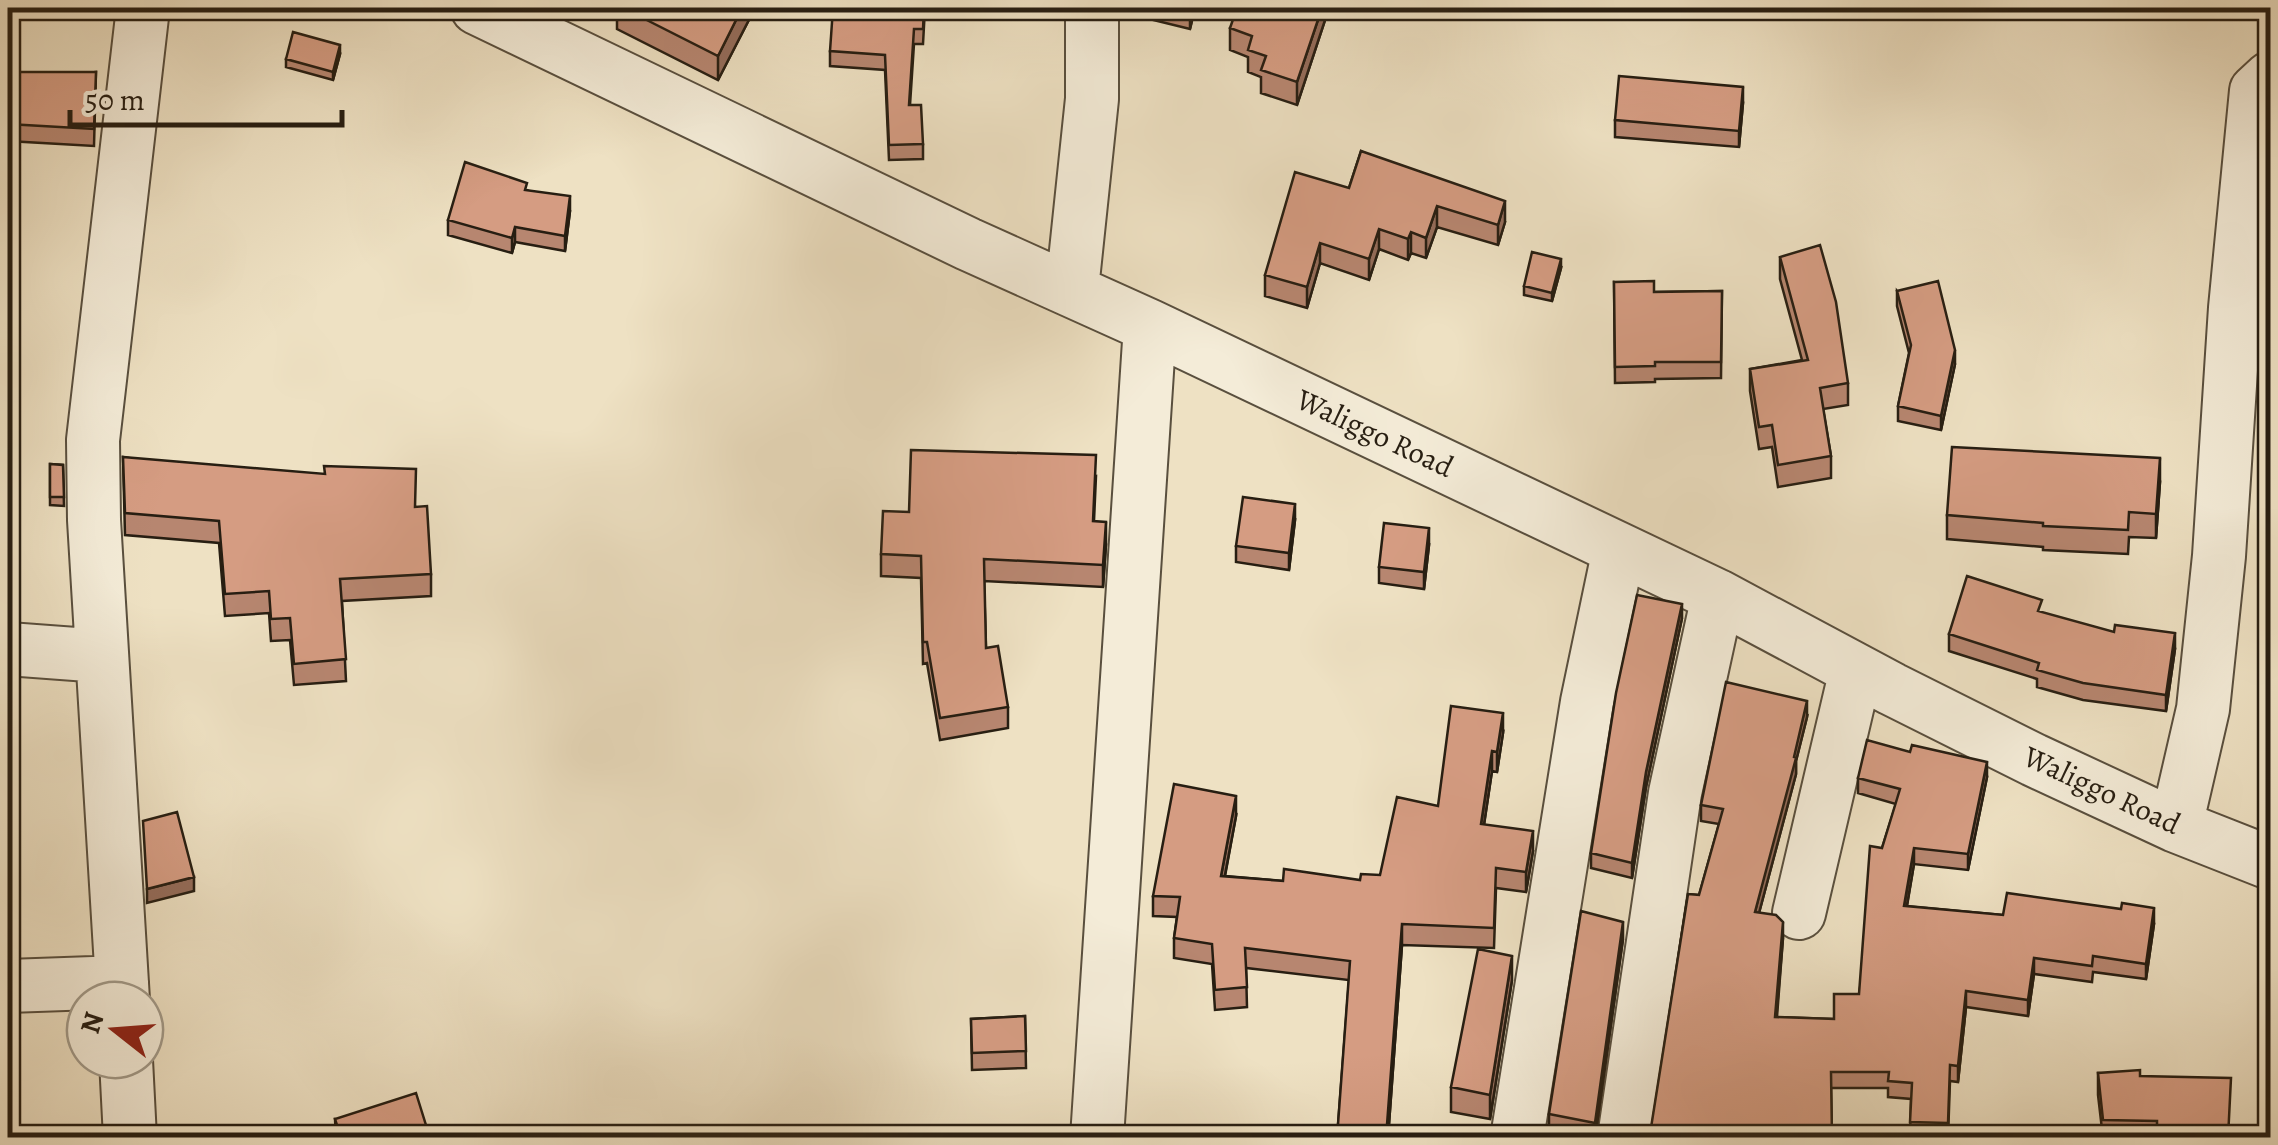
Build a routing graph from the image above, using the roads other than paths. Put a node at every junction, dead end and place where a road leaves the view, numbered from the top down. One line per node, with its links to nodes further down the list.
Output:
1 (142, 8): 10 (street)
2 (477, 8): 5 (street, Waliggo Road)
3 (1092, 8): 5 (street)
4 (2270, 78): 12 (street)
5 (1072, 289): 6 (street, Waliggo Road)
6 (1150, 326): 7 (street, Waliggo Road); 20 (street)
7 (1619, 549): 8 (street, Waliggo Road); 21 (street)
8 (1718, 596): 11 (street, Waliggo Road); 22 (street)
9 (8, 649): 10 (street)
10 (102, 656): 15 (street)
11 (1856, 670): 12 (street, Waliggo Road); 14 (street)
12 (2176, 826): 13 (street, Waliggo Road)
13 (2270, 863)
14 (1799, 912)
15 (121, 980)
16 (8, 986): 17 (street)
17 (65, 988)
18 (127, 1080): 19 (street)
19 (130, 1138)
20 (1097, 1138)
21 (1517, 1138)
22 (1624, 1138)

